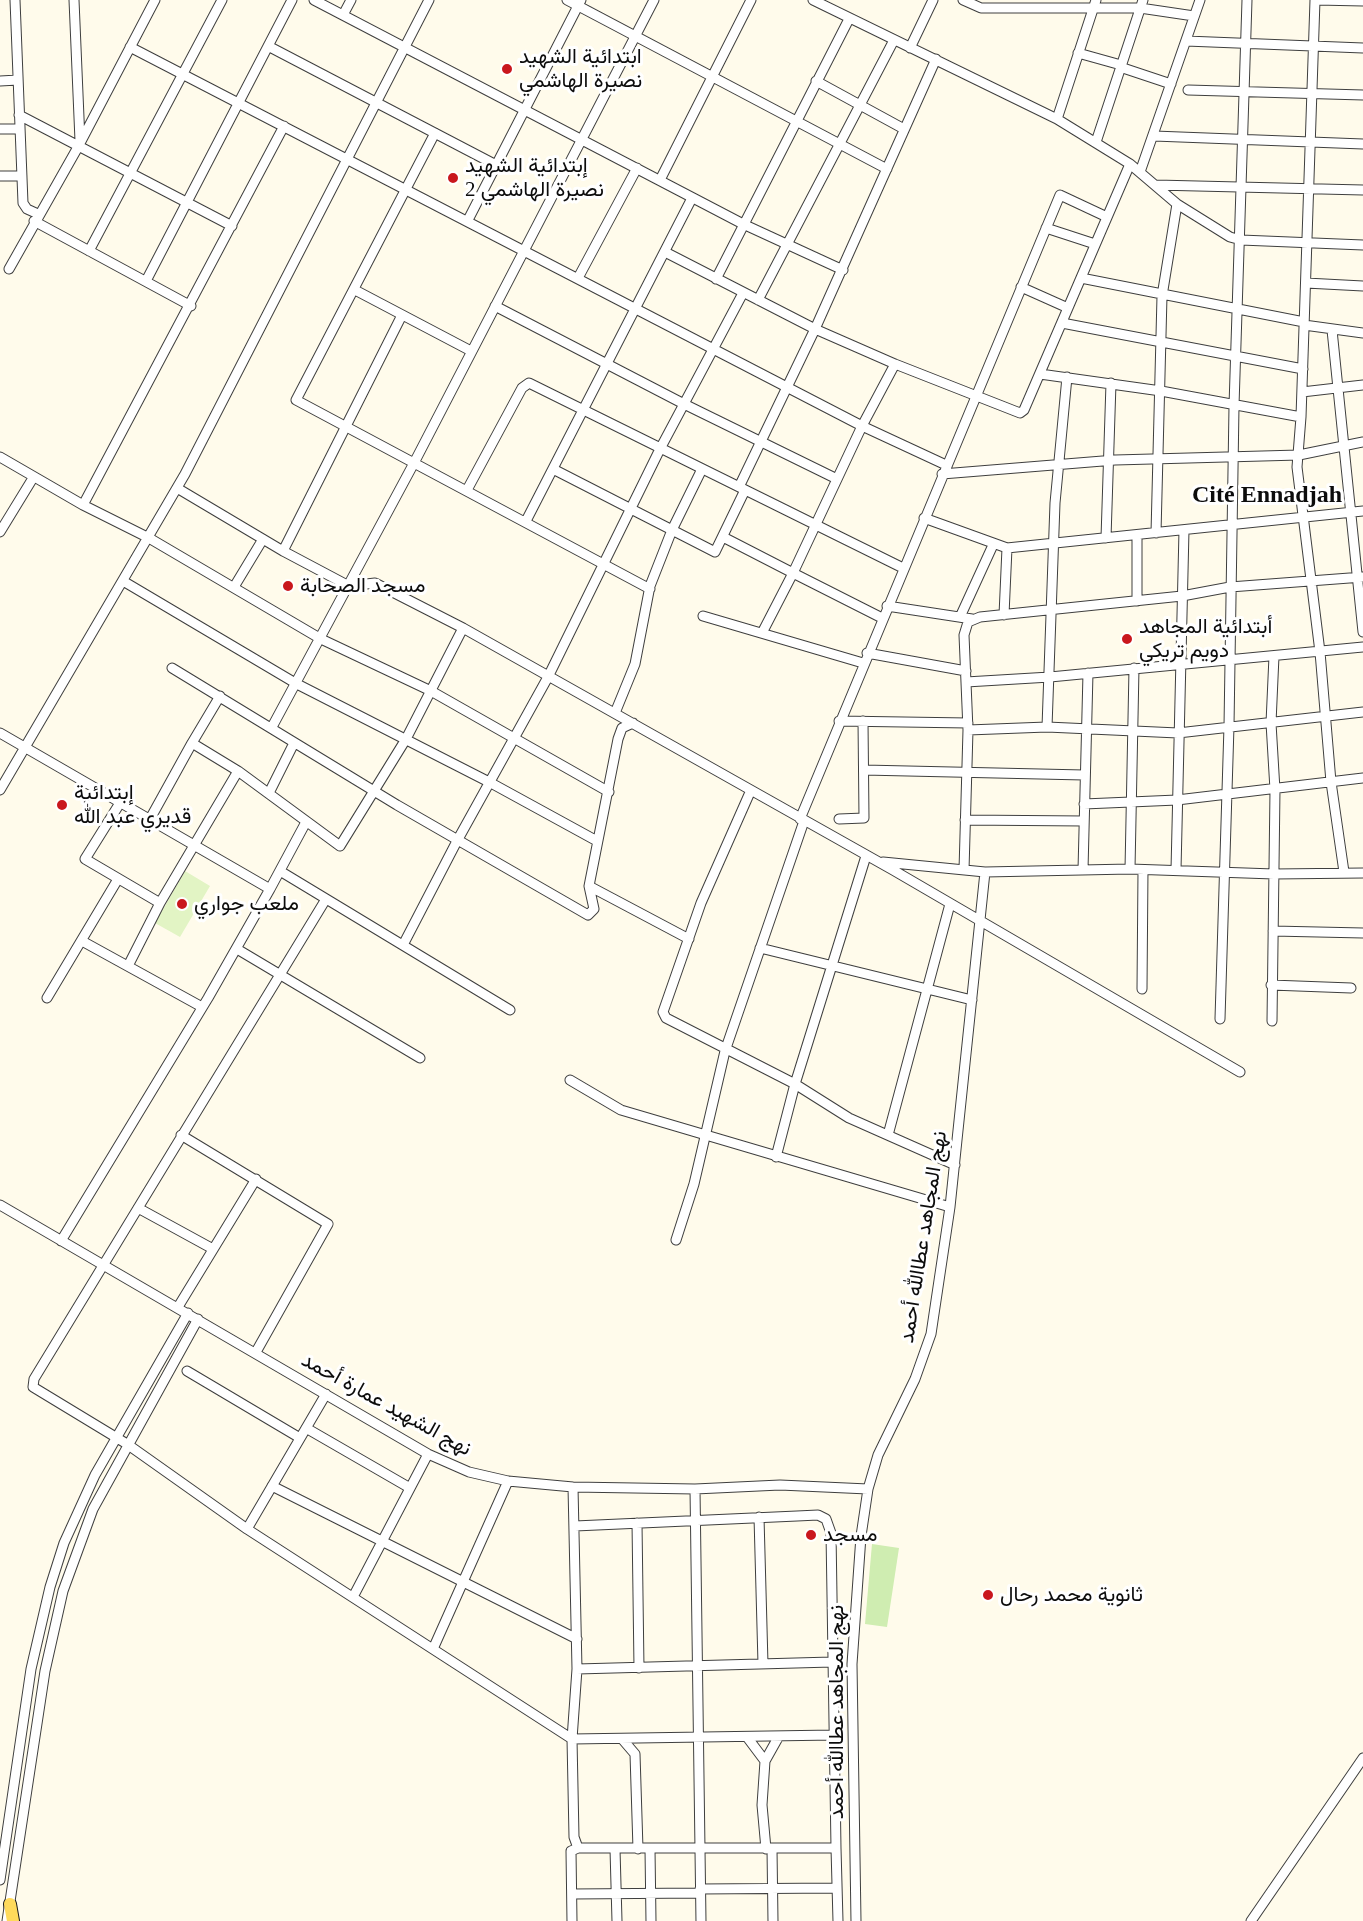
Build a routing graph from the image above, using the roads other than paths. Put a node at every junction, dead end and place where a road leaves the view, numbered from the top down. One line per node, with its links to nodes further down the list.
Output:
1 (15, 0): 41 (street)
2 (74, 0): 68 (street)
3 (155, 0): 31 (street)
4 (222, 0): 39 (street)
5 (292, 0): 30 (street)
6 (314, 0): 23 (street)
7 (351, 0): 23 (street)
8 (429, 0): 32 (street)
9 (567, 0): 19 (street)
10 (654, 0): 26 (street)
11 (751, 0): 40 (street)
12 (813, 0): 25 (street)
13 (933, 0): 34 (street)
14 (963, 0): 21 (street)
15 (1200, 0): 24 (street)
16 (1247, 0): 29 (street)
17 (1316, 0): 18 (street); 33 (street)
18 (1363, 1)
19 (580, 3): 26 (street); 52 (street)
20 (1089, 3): 21 (street); 22 (street); 36 (street)
21 (981, 4)
22 (1141, 4): 24 (street); 38 (street)
23 (343, 15): 32 (street)
24 (1194, 16): 28 (street)
25 (849, 19): 27 (street); 43 (street)
26 (635, 36): 40 (street); 62 (street)
27 (894, 40): 34 (street); 51 (street)
28 (1186, 41): 29 (street); 44 (street)
29 (1245, 43): 33 (street); 46 (street)
30 (268, 46): 49 (street); 50 (street)
31 (130, 47): 39 (street); 68 (street)
32 (405, 47): 50 (street); 52 (street)
33 (1313, 47): 35 (street); 47 (street)
34 (910, 48): 37 (street)
35 (1363, 48)
36 (1078, 53): 38 (street); 54 (street)
37 (936, 60): 54 (street); 59 (street)
38 (1120, 66): 44 (street); 64 (street)
39 (184, 73): 49 (street); 75 (street)
40 (712, 76): 55 (street); 78 (street)
41 (18, 80): 42 (street); 53 (street)
42 (0, 81)
43 (816, 81): 51 (street); 55 (street)
44 (1171, 84): 61 (street)
45 (1188, 90): 46 (street)
46 (1244, 91): 47 (street); 63 (street)
47 (1312, 93): 48 (street); 65 (street)
48 (1363, 95)
49 (238, 103): 56 (street); 85 (street)
50 (376, 103): 60 (street); 69 (street)
51 (860, 103): 59 (street); 66 (street)
52 (526, 109): 62 (street); 71 (street)
53 (19, 115): 58 (street); 68 (street)
54 (1057, 119): 64 (street)
55 (796, 121): 66 (street); 90 (street)
56 (284, 126): 69 (street); 91 (street)
57 (0, 129): 58 (street)
58 (20, 129): 76 (street)
59 (904, 129): 73 (street)
60 (435, 133): 71 (street); 80 (street)
61 (1154, 136): 63 (street); 74 (street)
62 (582, 139): 72 (street); 98 (street)
63 (1242, 139): 65 (street); 81 (street)
64 (1096, 142): 70 (street)
65 (1310, 142): 67 (street); 82 (street)
66 (838, 143): 73 (street); 95 (street)
67 (1363, 144)
68 (79, 145): 75 (street); 88 (street)
69 (348, 159): 80 (street); 163 (street)
70 (1130, 164): 74 (street); 87 (street)
71 (496, 165): 89 (street)
72 (637, 168): 78 (street); 103 (street)
73 (887, 169): 102 (street)
74 (1140, 172): 79 (street)
75 (131, 173): 85 (street); 99 (street)
76 (22, 176): 77 (street); 88 (street)
77 (0, 177)
78 (660, 180): 84 (street)
79 (1156, 185): 81 (street); 86 (street)
80 (407, 188): 89 (street); 110 (street)
81 (1241, 188): 82 (street); 93 (street)
82 (1309, 188): 83 (street); 94 (street)
83 (1363, 190)
84 (692, 198): 90 (street); 100 (street)
85 (186, 203): 91 (street); 106 (street)
86 (1177, 204): 93 (street); 112 (street)
87 (1107, 216): 92 (street); 96 (street)
88 (36, 217): 99 (street); 101 (street)
89 (468, 220): 98 (street)
90 (743, 224): 95 (street); 104 (street)
91 (232, 226): 114 (street)
92 (1046, 228): 96 (street); 109 (street)
93 (1241, 240): 94 (street); 118 (street)
94 (1308, 243): 97 (street); 107 (street)
95 (788, 244): 102 (street); 113 (street)
96 (1095, 244): 105 (street)
97 (1363, 245)
98 (524, 249): 103 (street); 115 (street)
99 (89, 251): 106 (street)
100 (665, 252): 104 (street); 116 (street)
101 (9, 268)
102 (843, 270): 122 (street)
103 (578, 278): 116 (street)
104 (716, 279): 111 (street)
105 (1081, 279): 112 (street); 117 (street)
106 (146, 281): 114 (street)
107 (1306, 284): 108 (street); 121 (street)
108 (1363, 286)
109 (1021, 287): 117 (street); 140 (street)
110 (355, 290): 119 (street); 146 (street)
111 (743, 292): 113 (street); 126 (street)
112 (1162, 296): 118 (street); 125 (street)
113 (758, 300): 122 (street)
114 (190, 306): 166 (street)
115 (495, 306): 127 (street); 129 (street)
116 (635, 308): 126 (street); 129 (street)
117 (1068, 308): 120 (street)
118 (1238, 310): 121 (street); 128 (street)
119 (402, 315): 127 (street); 146 (street)
120 (1062, 323): 125 (street); 132 (street)
121 (1304, 323): 123 (street); 131 (street)
122 (815, 329): 130 (street); 136 (street)
123 (1332, 330): 124 (street); 137 (street)
124 (1363, 333)
125 (1161, 343): 128 (street); 138 (street)
126 (712, 348): 136 (street); 141 (street)
127 (471, 351): 156 (street)
128 (1237, 357): 131 (street); 142 (street)
129 (606, 363): 141 (street); 143 (street)
130 (895, 364): 140 (street); 145 (street)
131 (1303, 369): 139 (street)
132 (1040, 374): 133 (street); 140 (street)
133 (1067, 377): 134 (street); 157 (street)
134 (1111, 383): 138 (street); 155 (street)
135 (1363, 385): 137 (street)
136 (787, 386): 145 (street); 147 (street)
137 (1339, 390): 139 (street); 149 (street)
138 (1161, 391): 142 (street); 154 (street)
139 (1302, 392): 144 (street)
140 (975, 395): 160 (street)
141 (684, 404): 147 (street); 150 (street)
142 (1234, 406): 144 (street); 152 (street)
143 (584, 409): 150 (street); 158 (street); 165 (street)
144 (1301, 417): 151 (street)
145 (862, 426): 160 (street); 162 (street)
146 (346, 428): 156 (street); 187 (street)
147 (760, 441): 162 (street); 164 (street)
148 (1363, 442): 149 (street)
149 (1344, 446): 151 (street); 169 (street)
150 (660, 449): 159 (street); 167 (street)
151 (1299, 455): 152 (street); 171 (street)
152 (1233, 456): 154 (street); 173 (street)
153 (0, 457): 161 (street)
154 (1158, 458): 155 (street); 178 (street)
155 (1108, 460): 157 (street); 182 (street)
156 (414, 464): 165 (street); 194 (street)
157 (1058, 466): 160 (street); 184 (street)
158 (553, 469): 167 (street); 172 (street)
159 (702, 469): 164 (street); 175 (street)
160 (944, 469): 170 (street)
161 (33, 478): 166 (street); 177 (street)
162 (837, 479): 174 (street)
163 (177, 488): 181 (street); 183 (street)
164 (742, 488): 174 (street); 180 (street)
165 (467, 490): 172 (street)
166 (83, 505): 181 (street)
167 (630, 509): 175 (street); 188 (street)
168 (1363, 511): 169 (street)
169 (1349, 512): 171 (street); 191 (street)
170 (924, 518): 185 (street); 189 (street)
171 (1304, 518): 173 (street); 193 (street)
172 (526, 521): 188 (street)
173 (1231, 524): 176 (street); 196 (street)
174 (814, 525): 189 (street); 190 (street)
175 (672, 530): 180 (street); 197 (street)
176 (1184, 530): 178 (street); 198 (street)
177 (0, 532)
178 (1156, 533): 179 (street)
179 (1137, 535): 182 (street); 199 (street)
180 (723, 537): 190 (street)
181 (149, 538): 192 (street); 195 (street)
182 (1106, 538): 184 (street)
183 (263, 539): 187 (street); 195 (street)
184 (1054, 543): 186 (street); 201 (street)
185 (993, 545): 186 (street); 205 (street)
186 (1007, 548): 202 (street)
187 (283, 551): 194 (street)
188 (603, 564): 197 (street); 222 (street)
189 (903, 568): 200 (street)
190 (793, 573): 204 (street); 209 (street)
191 (1359, 577): 193 (street); 208 (street)
192 (123, 581): 225 (street); 247 (street)
193 (1311, 581): 196 (street); 212 (street)
194 (349, 586): 207 (street); 210 (street)
195 (234, 587): 210 (street)
196 (1230, 587): 198 (street); 215 (street)
197 (650, 589): 229 (street)
198 (1182, 596): 199 (street); 217 (street)
199 (1137, 601): 201 (street)
200 (887, 606): 204 (street); 205 (street)
201 (1051, 609): 202 (street); 223 (street)
202 (1004, 615): 206 (street)
203 (703, 616): 209 (street)
204 (882, 618): 213 (street)
205 (960, 618): 206 (street)
206 (972, 619): 220 (street)
207 (463, 628): 222 (street); 226 (street)
208 (1363, 632)
209 (762, 633): 216 (street)
210 (321, 639): 225 (street); 226 (street)
211 (1363, 646): 212 (street)
212 (1320, 652): 214 (street); 230 (street)
213 (867, 653): 216 (street); 220 (street)
214 (1274, 656): 215 (street); 234 (street)
215 (1229, 658): 217 (street); 236 (street)
216 (863, 663): 231 (street)
217 (1181, 664): 219 (street); 242 (street)
218 (172, 668): 227 (street)
219 (1134, 668): 221 (street); 241 (street)
220 (966, 671): 224 (street)
221 (1088, 673): 223 (street); 239 (street)
222 (548, 676): 229 (street); 243 (street)
223 (1050, 677): 224 (street); 238 (street)
224 (966, 682): 235 (street)
225 (297, 684): 237 (street); 244 (street)
226 (431, 691): 243 (street); 244 (street)
227 (220, 696): 237 (street); 245 (street)
228 (1363, 712): 230 (street)
229 (615, 713): 233 (street)
230 (1325, 716): 234 (street); 253 (street)
231 (839, 721): 232 (street); 268 (street)
232 (863, 722): 235 (street); 248 (street)
233 (633, 723): 256 (street); 259 (street)
234 (1271, 723): 236 (street); 257 (street)
235 (968, 726): 238 (street); 250 (street)
236 (1228, 726): 242 (street); 261 (street)
237 (272, 727): 246 (street)
238 (1047, 728): 239 (street)
239 (1086, 731): 241 (street); 251 (street)
240 (0, 733): 247 (street)
241 (1133, 733): 242 (street); 265 (street)
242 (1178, 733): 262 (street)
243 (515, 737): 254 (street); 259 (street)
244 (406, 739): 254 (street); 258 (street)
245 (192, 743): 249 (street); 266 (street)
246 (294, 743): 258 (street); 260 (street)
247 (26, 748): 255 (street); 263 (street)
248 (864, 770): 250 (street); 267 (street)
249 (238, 771): 260 (street); 274 (street)
250 (967, 772): 251 (street); 269 (street)
251 (1084, 774): 264 (street)
252 (1363, 778): 253 (street)
253 (1331, 782): 257 (street); 285 (street)
254 (491, 783): 272 (street); 273 (street)
255 (0, 790)
256 (751, 790): 268 (street); 297 (street)
257 (1275, 790): 261 (street); 287 (street)
258 (374, 791): 271 (street); 272 (street)
259 (609, 792): 273 (street)
260 (269, 793): 271 (street)
261 (1225, 795): 262 (street); 284 (street)
262 (1177, 800): 265 (street); 281 (street)
263 (120, 802): 266 (street); 288 (street)
264 (1084, 804): 265 (street); 270 (street)
265 (1131, 804): 277 (street)
266 (150, 819): 274 (street)
267 (840, 819)
268 (802, 820): 275 (street); 300 (street)
269 (965, 820): 270 (street); 278 (street)
270 (1084, 821): 279 (street)
271 (306, 822): 282 (street)
272 (457, 841): 289 (street); 299 (street)
273 (597, 842): 289 (street)
274 (195, 846): 290 (street); 292 (street)
275 (866, 856): 276 (street); 303 (street)
276 (878, 862): 278 (street); 293 (street)
277 (1130, 869): 279 (street); 280 (street)
278 (964, 870): 283 (street)
279 (1083, 870): 283 (street)
280 (1143, 870): 281 (street); 307 (street)
281 (1176, 870): 284 (street)
282 (280, 871): 290 (street); 291 (street)
283 (985, 872): 294 (street, نهج المجاهد عطاالله أحمد)
284 (1223, 872): 287 (street); 313 (street)
285 (1344, 872): 286 (street); 287 (street)
286 (1363, 873)
287 (1274, 874): 295 (street)
288 (118, 879): 292 (street); 298 (street)
289 (589, 886): 297 (street)
290 (270, 889): 301 (street)
291 (326, 899): 299 (street); 304 (street)
292 (160, 903): 302 (street)
293 (950, 904): 294 (street); 308 (street)
294 (980, 921): 310 (street, نهج المجاهد عطاالله أحمد); 317 (street)
295 (1273, 932): 296 (street); 305 (street)
296 (1363, 933)
297 (689, 939): 315 (street)
298 (82, 941): 302 (street); 309 (street)
299 (403, 945): 312 (street)
300 (760, 948): 303 (street); 315 (street)
301 (237, 949): 304 (street); 311 (street)
302 (129, 964): 311 (street)
303 (831, 965): 308 (street); 319 (street)
304 (279, 974): 316 (street); 320 (street)
305 (1271, 985): 306 (street); 314 (street)
306 (1351, 988)
307 (1142, 989)
308 (926, 990): 310 (street); 322 (street)
309 (47, 998)
310 (972, 1000): 324 (street, نهج المجاهد عطاالله أحمد)
311 (202, 1007): 330 (street)
312 (510, 1010)
313 (1220, 1019)
314 (1272, 1021)
315 (725, 1051): 319 (street); 321 (street)
316 (420, 1059)
317 (1240, 1072)
318 (570, 1080): 321 (street)
319 (795, 1084): 322 (street); 323 (street)
320 (181, 1135): 325 (street); 328 (street)
321 (705, 1136): 323 (street); 329 (street)
322 (888, 1136): 324 (street)
323 (776, 1157): 327 (street)
324 (955, 1165): 327 (street, نهج المجاهد عطاالله أحمد)
325 (256, 1179): 331 (street); 336 (street)
326 (0, 1205): 330 (street, نهج الشهيد عمارة أحمد)
327 (950, 1207): 349 (street, نهج المجاهد عطاالله أحمد)
328 (138, 1208): 331 (street); 332 (street)
329 (676, 1240)
330 (61, 1241): 332 (street, نهج الشهيد عمارة أحمد)
331 (213, 1249): 333 (street)
332 (103, 1263): 333 (street, نهج الشهيد عمارة أحمد); 340 (street)
333 (178, 1307): 334 (street, نهج الشهيد عمارة أحمد)
334 (188, 1313): 335 (street, نهج الشهيد عمارة أحمد); 340 (street)
335 (198, 1319): 336 (street, نهج الشهيد عمارة أحمد); 342 (street)
336 (256, 1352): 338 (street, نهج الشهيد عمارة أحمد)
337 (187, 1371): 341 (street)
338 (326, 1394): 339 (street); 343 (street, نهج الشهيد عمارة أحمد)
339 (306, 1428): 341 (street); 347 (street)
340 (116, 1437): 342 (street); 382 (street)
341 (300, 1438): 345 (street)
342 (127, 1444): 354 (street); 389 (street)
343 (428, 1454): 344 (street, نهج الشهيد عمارة أحمد); 347 (street)
344 (508, 1481): 346 (street, نهج الشهيد عمارة أحمد); 356 (street)
345 (272, 1486): 354 (street); 355 (street)
346 (573, 1487): 348 (street, نهج الشهيد عمارة أحمد); 353 (street)
347 (410, 1488): 355 (street)
348 (695, 1489): 349 (street, نهج الشهيد عمارة أحمد); 351 (street)
349 (868, 1489): 398 (street, نهج المجاهد عطاالله أحمد)
350 (759, 1518): 351 (street); 360 (street); 361 (street)
351 (696, 1521): 352 (street); 362 (street)
352 (637, 1523): 353 (street); 363 (street)
353 (575, 1526): 358 (street)
354 (247, 1529): 357 (street)
355 (383, 1541): 356 (street); 357 (street)
356 (462, 1581): 358 (street); 359 (street)
357 (353, 1598): 359 (street)
358 (577, 1639): 364 (street)
359 (432, 1649): 369 (street)
360 (832, 1662): 361 (street); 365 (street)
361 (763, 1664): 362 (street)
362 (697, 1666): 363 (street); 368 (street)
363 (639, 1668): 364 (street)
364 (577, 1669): 369 (street)
365 (834, 1735): 366 (street); 377 (street)
366 (779, 1736): 367 (street); 374 (street)
367 (747, 1737): 368 (street); 374 (street)
368 (699, 1738): 370 (street); 376 (street)
369 (572, 1739): 371 (street); 375 (street)
370 (651, 1739): 371 (street); 372 (street)
371 (623, 1740): 372 (street)
372 (635, 1754): 379 (street)
373 (1363, 1758): 399 (street)
374 (765, 1761): 381 (street)
375 (578, 1848): 378 (street); 387 (street)
376 (700, 1848): 380 (street); 381 (street); 385 (street)
377 (836, 1848): 381 (street); 383 (street)
378 (615, 1849): 379 (street); 388 (street)
379 (638, 1849): 380 (street)
380 (650, 1849): 386 (street)
381 (769, 1849): 384 (street)
382 (0, 1880)
383 (836, 1888): 384 (street); 397 (street)
384 (772, 1889): 385 (street); 396 (street)
385 (700, 1891): 386 (street); 395 (street)
386 (651, 1893): 388 (street); 394 (street)
387 (572, 1894): 388 (street); 392 (street)
388 (616, 1894): 393 (street)
389 (10, 1904): 390 (street); 391 (main road)
390 (7, 1921)
391 (13, 1921)
392 (572, 1921)
393 (617, 1921)
394 (651, 1921)
395 (701, 1921)
396 (772, 1921)
397 (838, 1921)
398 (856, 1921)
399 (1251, 1921)

